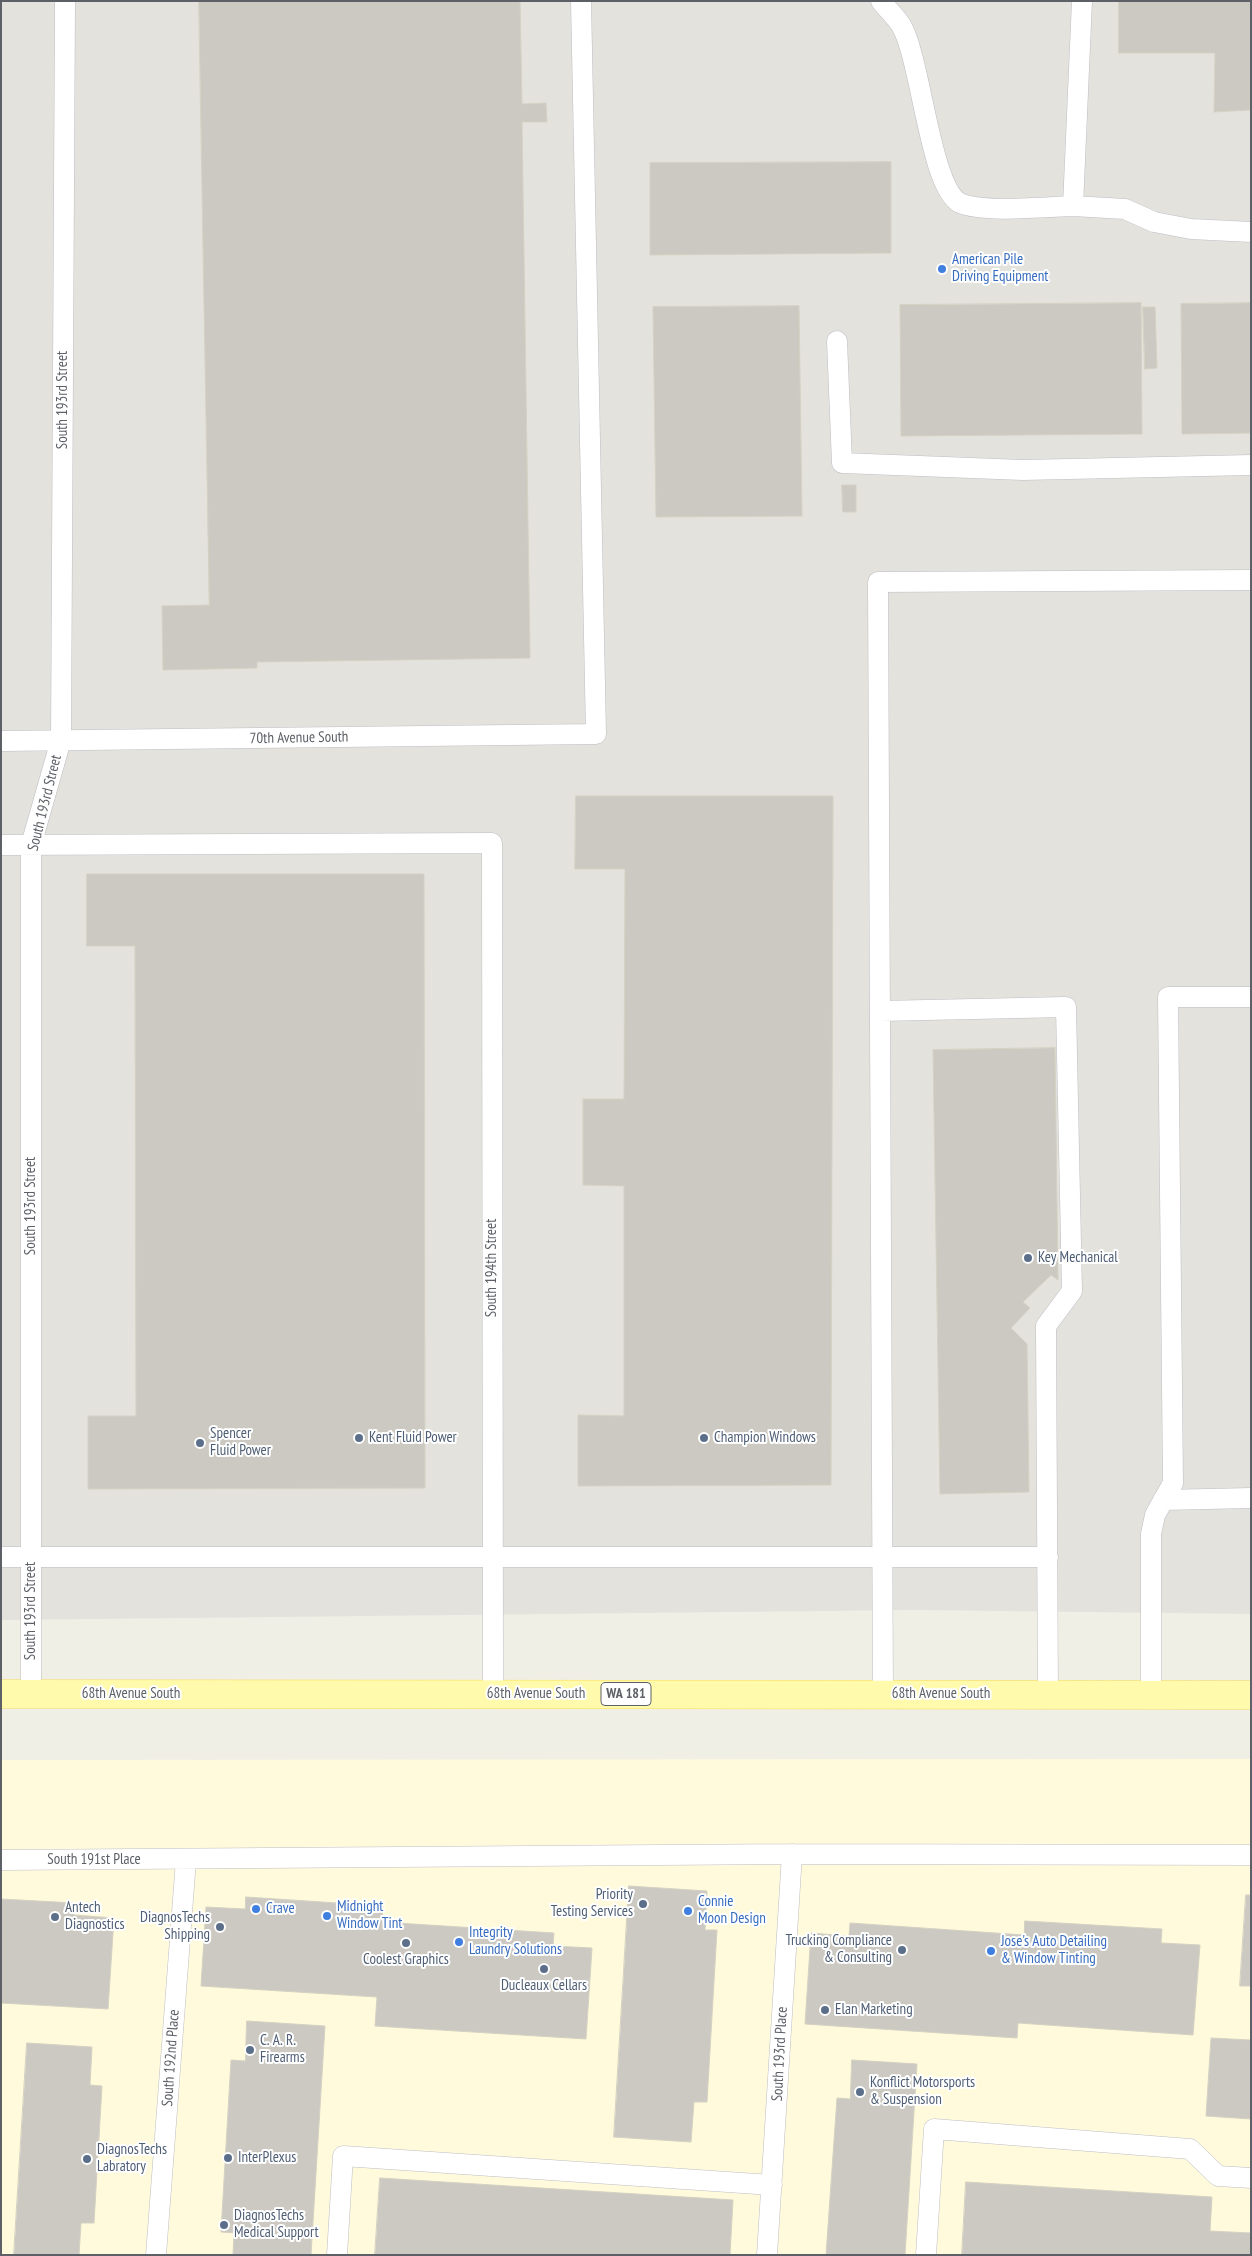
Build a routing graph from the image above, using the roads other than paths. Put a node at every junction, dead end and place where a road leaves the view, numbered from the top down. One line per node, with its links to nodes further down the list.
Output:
1 (65, 1): 10 (lane, South 193rd Street)
2 (581, 1): 10 (lane, 70th Avenue South)
3 (881, 1): 5 (lane)
4 (1082, 1): 5 (lane)
5 (1073, 206): 6 (lane)
6 (1251, 232)
7 (837, 342): 8 (lane)
8 (1251, 465)
9 (1251, 580): 15 (lane)
10 (61, 740): 11 (lane, 70th Avenue South); 13 (lane, South 193rd Street)
11 (1, 741)
12 (1, 845): 13 (lane)
13 (31, 845): 19 (lane, South 193rd Street); 20 (lane, South 194th Street)
14 (1251, 997): 17 (lane)
15 (880, 1011): 21 (lane); 22 (lane)
16 (1251, 1498): 17 (lane)
17 (1163, 1500): 28 (lane)
18 (1, 1557): 19 (lane)
19 (31, 1557): 20 (lane); 24 (lane, South 193rd Street)
20 (492, 1557): 21 (lane); 25 (lane, South 194th Street)
21 (882, 1557): 22 (lane); 26 (lane)
22 (1048, 1557): 27 (lane)
23 (1, 1694): 24 (main road, 68th Avenue South / WA 181)
24 (31, 1694): 25 (main road, 68th Avenue South / WA 181)
25 (493, 1694): 26 (main road, 68th Avenue South / WA 181)
26 (883, 1694): 27 (main road, 68th Avenue South / WA 181)
27 (1048, 1695): 28 (main road, 68th Avenue South / WA 181)
28 (1151, 1695): 29 (main road, 68th Avenue South / WA 181)
29 (1251, 1695)
30 (792, 1854): 31 (lane, South 191st Place); 33 (lane, South 191st Place); 35 (lane, South 193rd Place)
31 (1251, 1855)
32 (1, 1860): 33 (lane, South 191st Place)
33 (186, 1860): 36 (lane, South 192nd Place)
34 (1251, 2178): 39 (lane)
35 (772, 2185): 37 (lane); 38 (lane, South 193rd Place)
36 (156, 2255)
37 (337, 2255)
38 (768, 2255)
39 (926, 2255)

